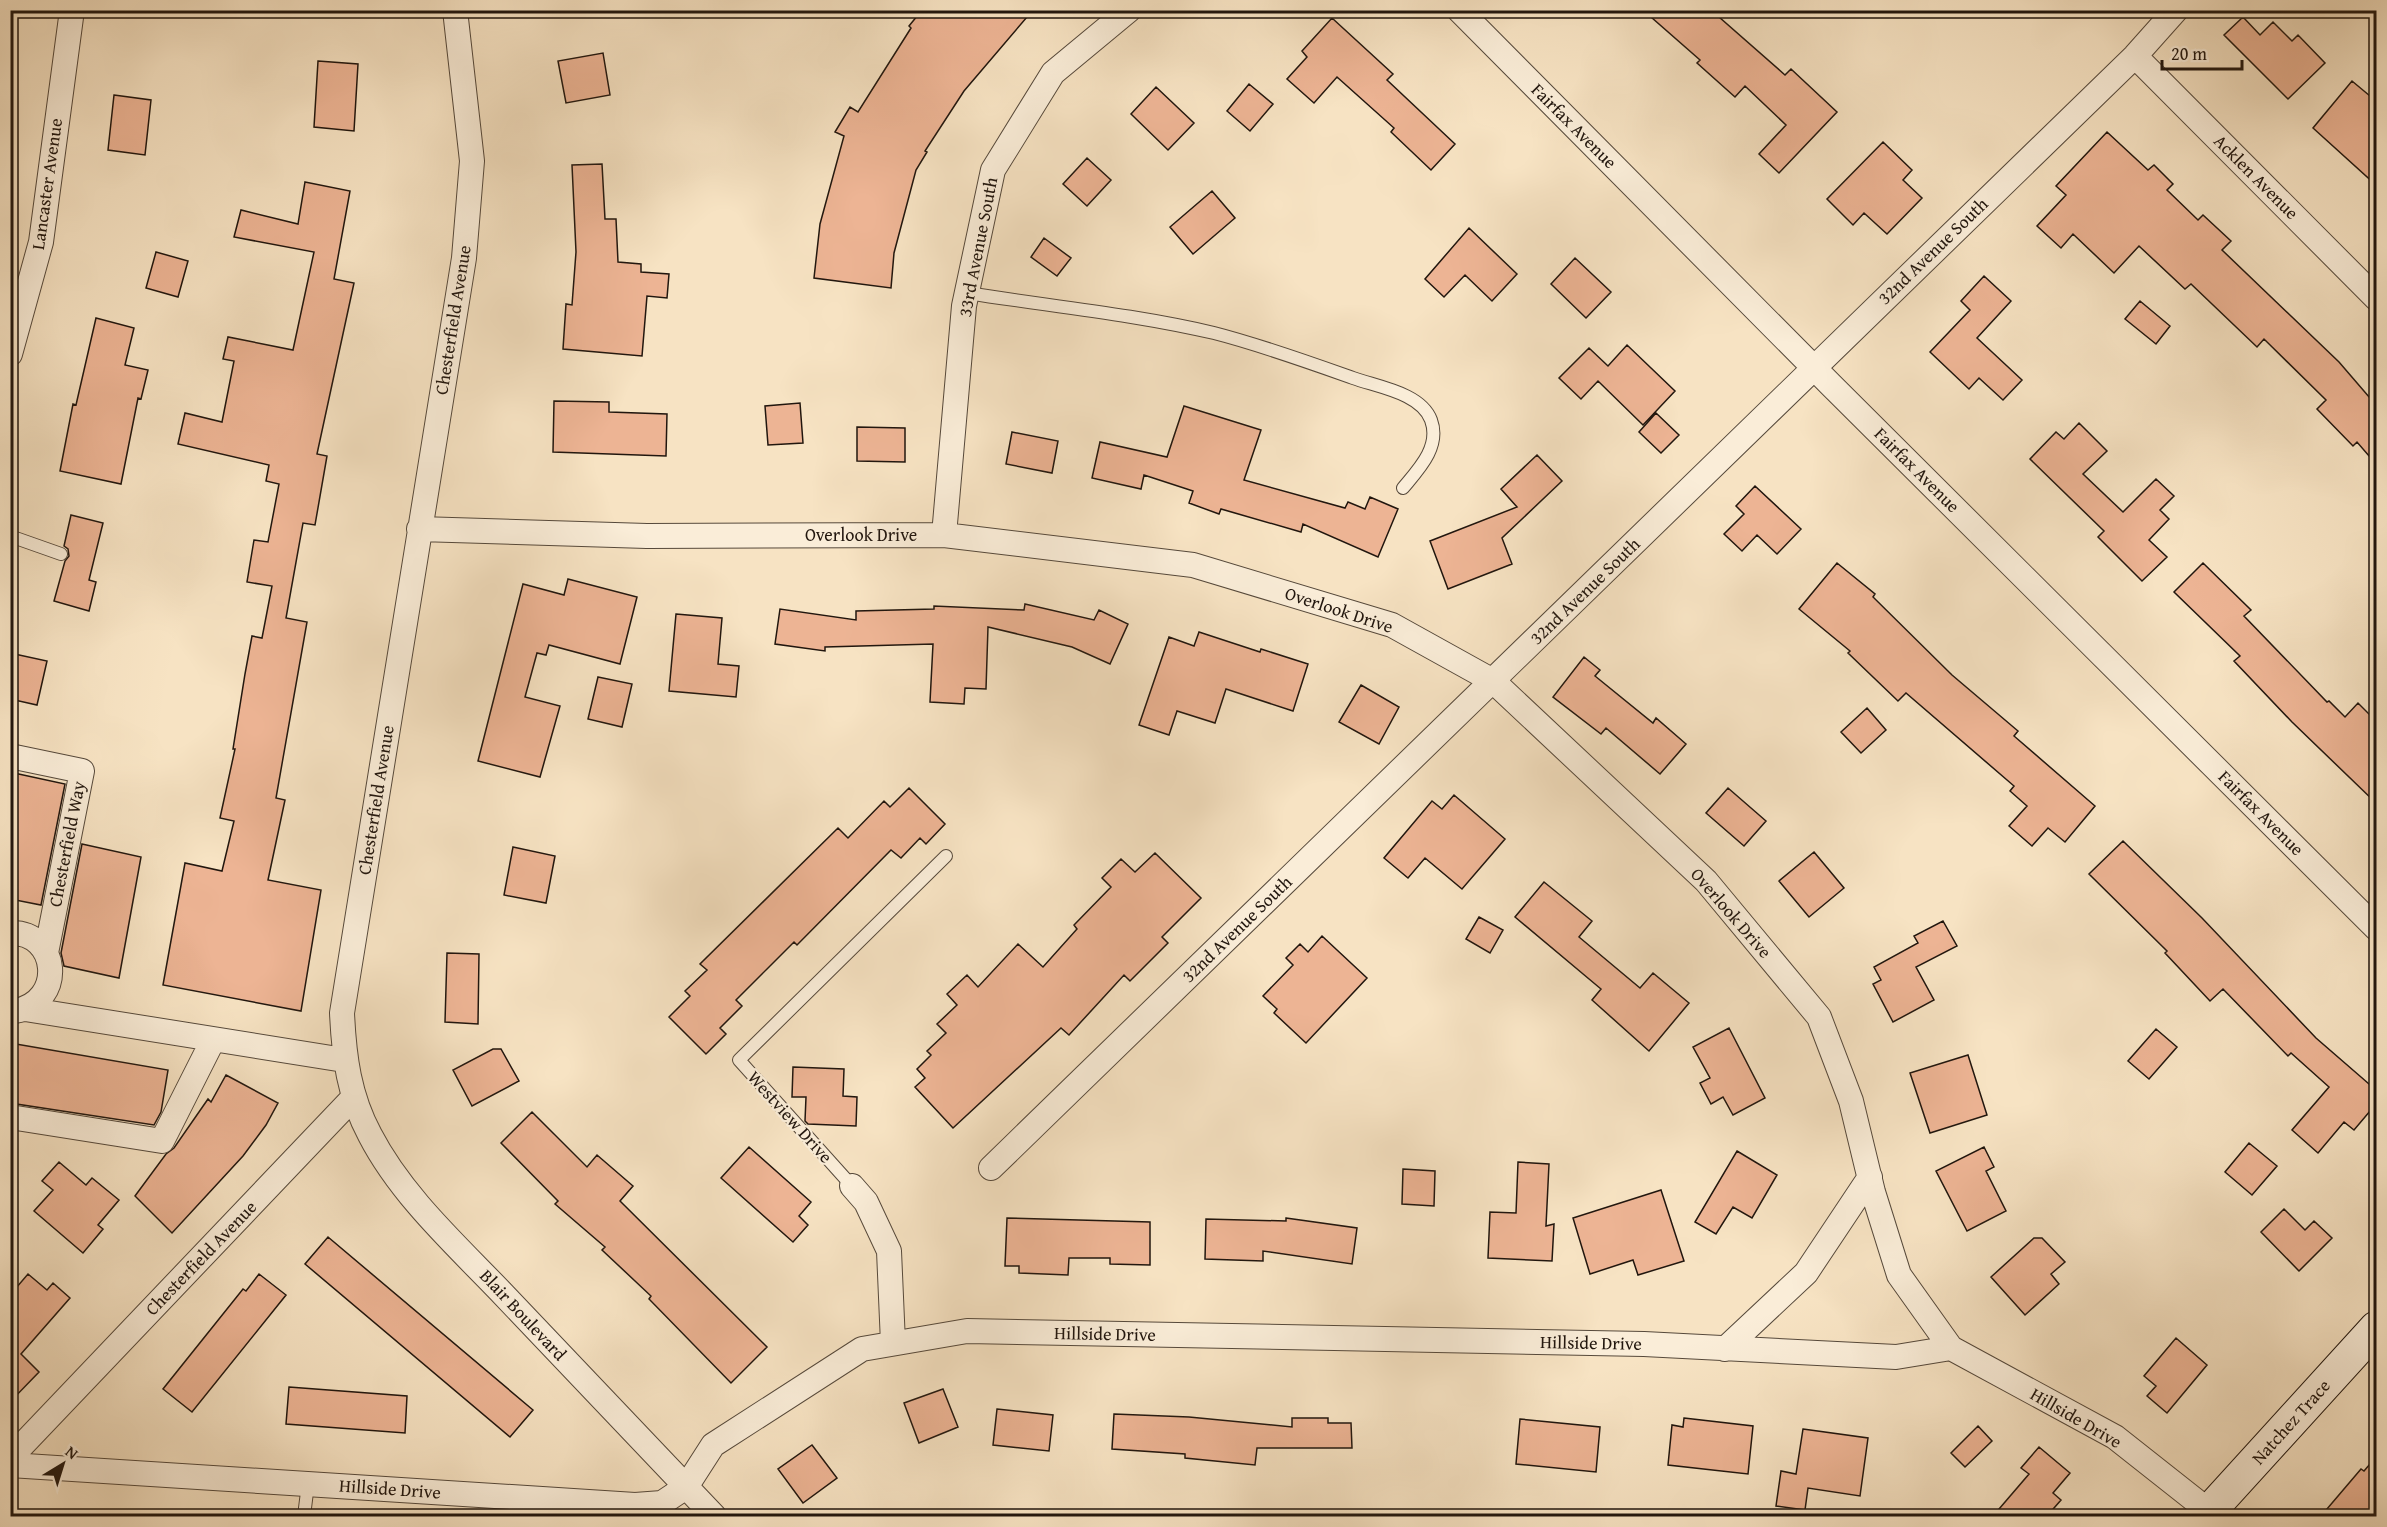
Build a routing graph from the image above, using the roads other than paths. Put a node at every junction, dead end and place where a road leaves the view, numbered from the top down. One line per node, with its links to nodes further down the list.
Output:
1 (72, 10): 9 (street, Lancaster Avenue)
2 (455, 10): 12 (street, Chesterfield Avenue)
3 (1129, 10): 7 (street, 33rd Avenue South)
4 (1459, 10): 10 (street, Fairfax Avenue)
5 (2176, 10): 6 (street, 32nd Avenue South)
6 (2135, 56): 8 (street, Acklen Avenue); 10 (street, 32nd Avenue South)
7 (967, 293): 11 (lane); 14 (street, 33rd Avenue South)
8 (2376, 298)
9 (10, 354)
10 (1813, 368): 16 (street, 32nd Avenue South); 19 (street, Fairfax Avenue)
11 (1403, 488)
12 (419, 529): 14 (street, Overlook Drive); 24 (street, Chesterfield Avenue)
13 (10, 536): 15 (lane)
14 (944, 536): 16 (street, Overlook Drive)
15 (61, 554)
16 (1493, 681): 27 (street, 32nd Avenue South); 28 (street, Overlook Drive)
17 (10, 756): 21 (street, Chesterfield Way)
18 (946, 856): 29 (lane, Westview Drive)
19 (2376, 927)
20 (10, 933): 21 (street)
21 (46, 953): 22 (street)
22 (18, 1010): 23 (street)
23 (213, 1040): 24 (street); 26 (street)
24 (344, 1060): 25 (street, Chesterfield Avenue)
25 (353, 1098): 34 (street, Chesterfield Avenue); 37 (street, Blair Boulevard)
26 (10, 1117)
27 (991, 1168)
28 (1870, 1177): 32 (street); 33 (street, Overlook Drive)
29 (852, 1186): 31 (street, Westview Drive)
30 (2376, 1328): 38 (main road, Natchez Trace)
31 (893, 1343): 32 (street, Hillside Drive); 37 (street, Hillside Drive)
32 (1725, 1348): 33 (street, Hillside Drive)
33 (1951, 1348): 38 (street, Hillside Drive)
34 (10, 1458)
35 (10, 1465): 36 (street, Hillside Drive)
36 (308, 1484): 37 (street, Hillside Drive); 39 (lane)
37 (686, 1487): 40 (street, Blair Boulevard)
38 (2210, 1515)
39 (304, 1516)
40 (714, 1516)

